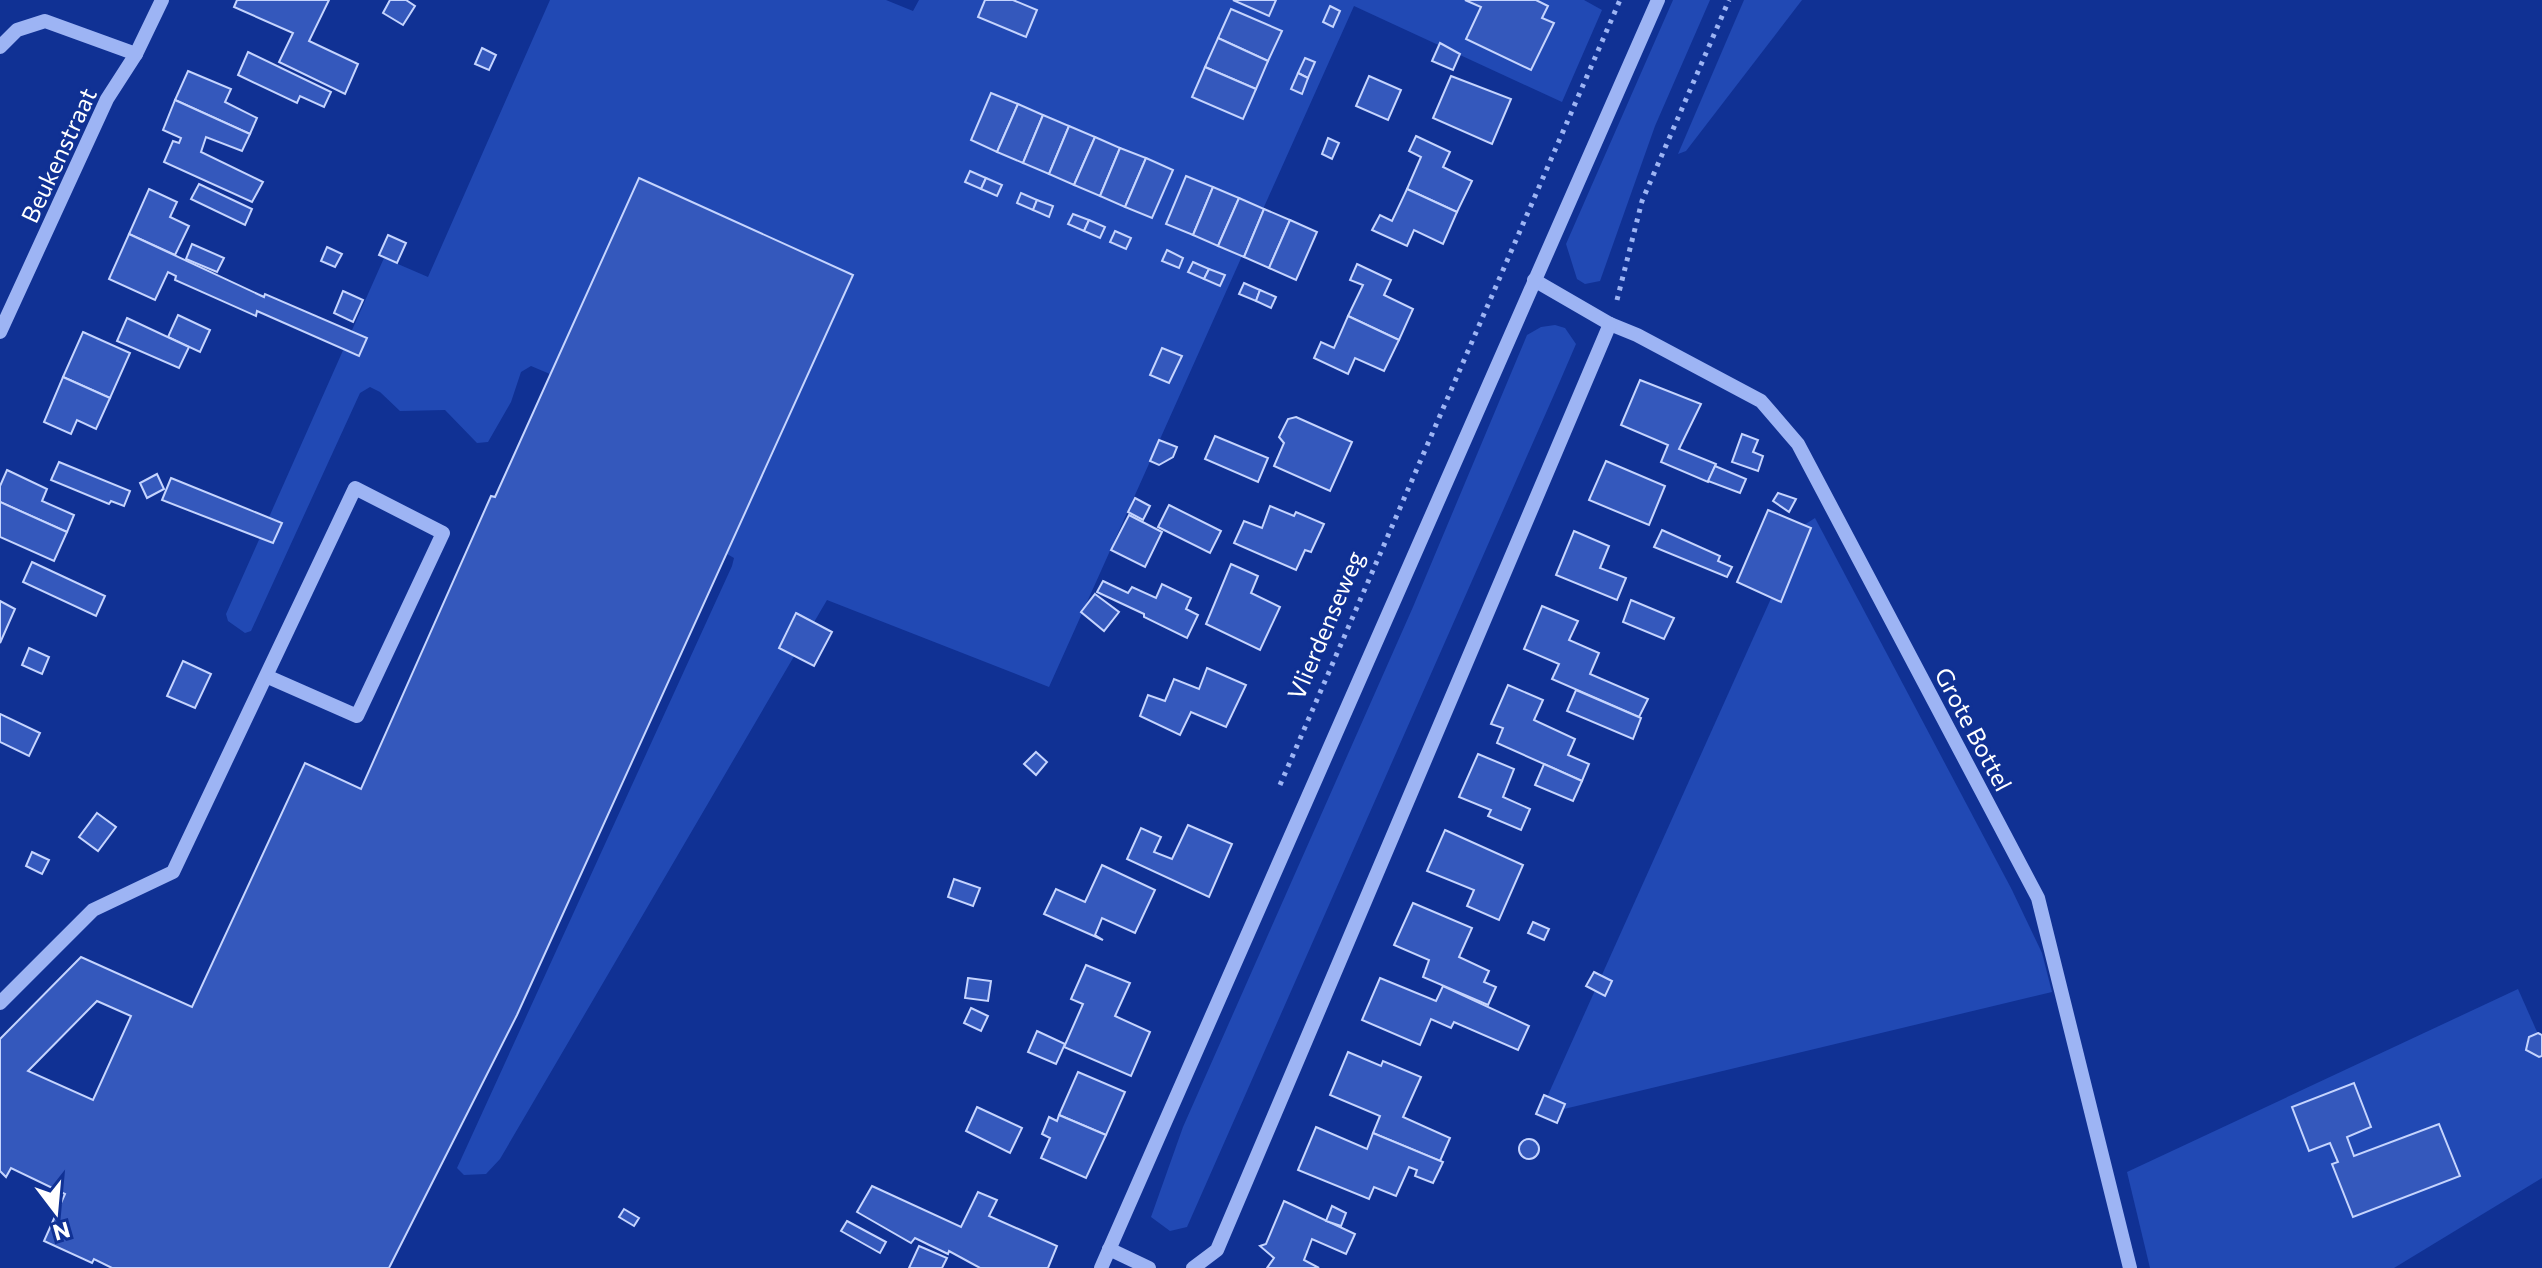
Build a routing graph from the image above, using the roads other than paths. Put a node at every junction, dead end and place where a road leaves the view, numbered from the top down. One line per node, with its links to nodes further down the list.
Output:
1 (162, 0): 4 (street, Beukenstraat)
2 (1658, 0): 5 (street)
3 (0, 47): 4 (street)
4 (136, 54): 7 (street, Beukenstraat)
5 (1534, 280): 6 (street); 10 (street)
6 (1610, 324): 13 (street); 14 (street, Grote Bottel)
7 (0, 332)
8 (266, 676): 8 (street); 9 (street)
9 (0, 1003)
10 (1109, 1249): 11 (street); 12 (street)
11 (1101, 1268)
12 (1149, 1268)
13 (1193, 1268)
14 (2130, 1268)

